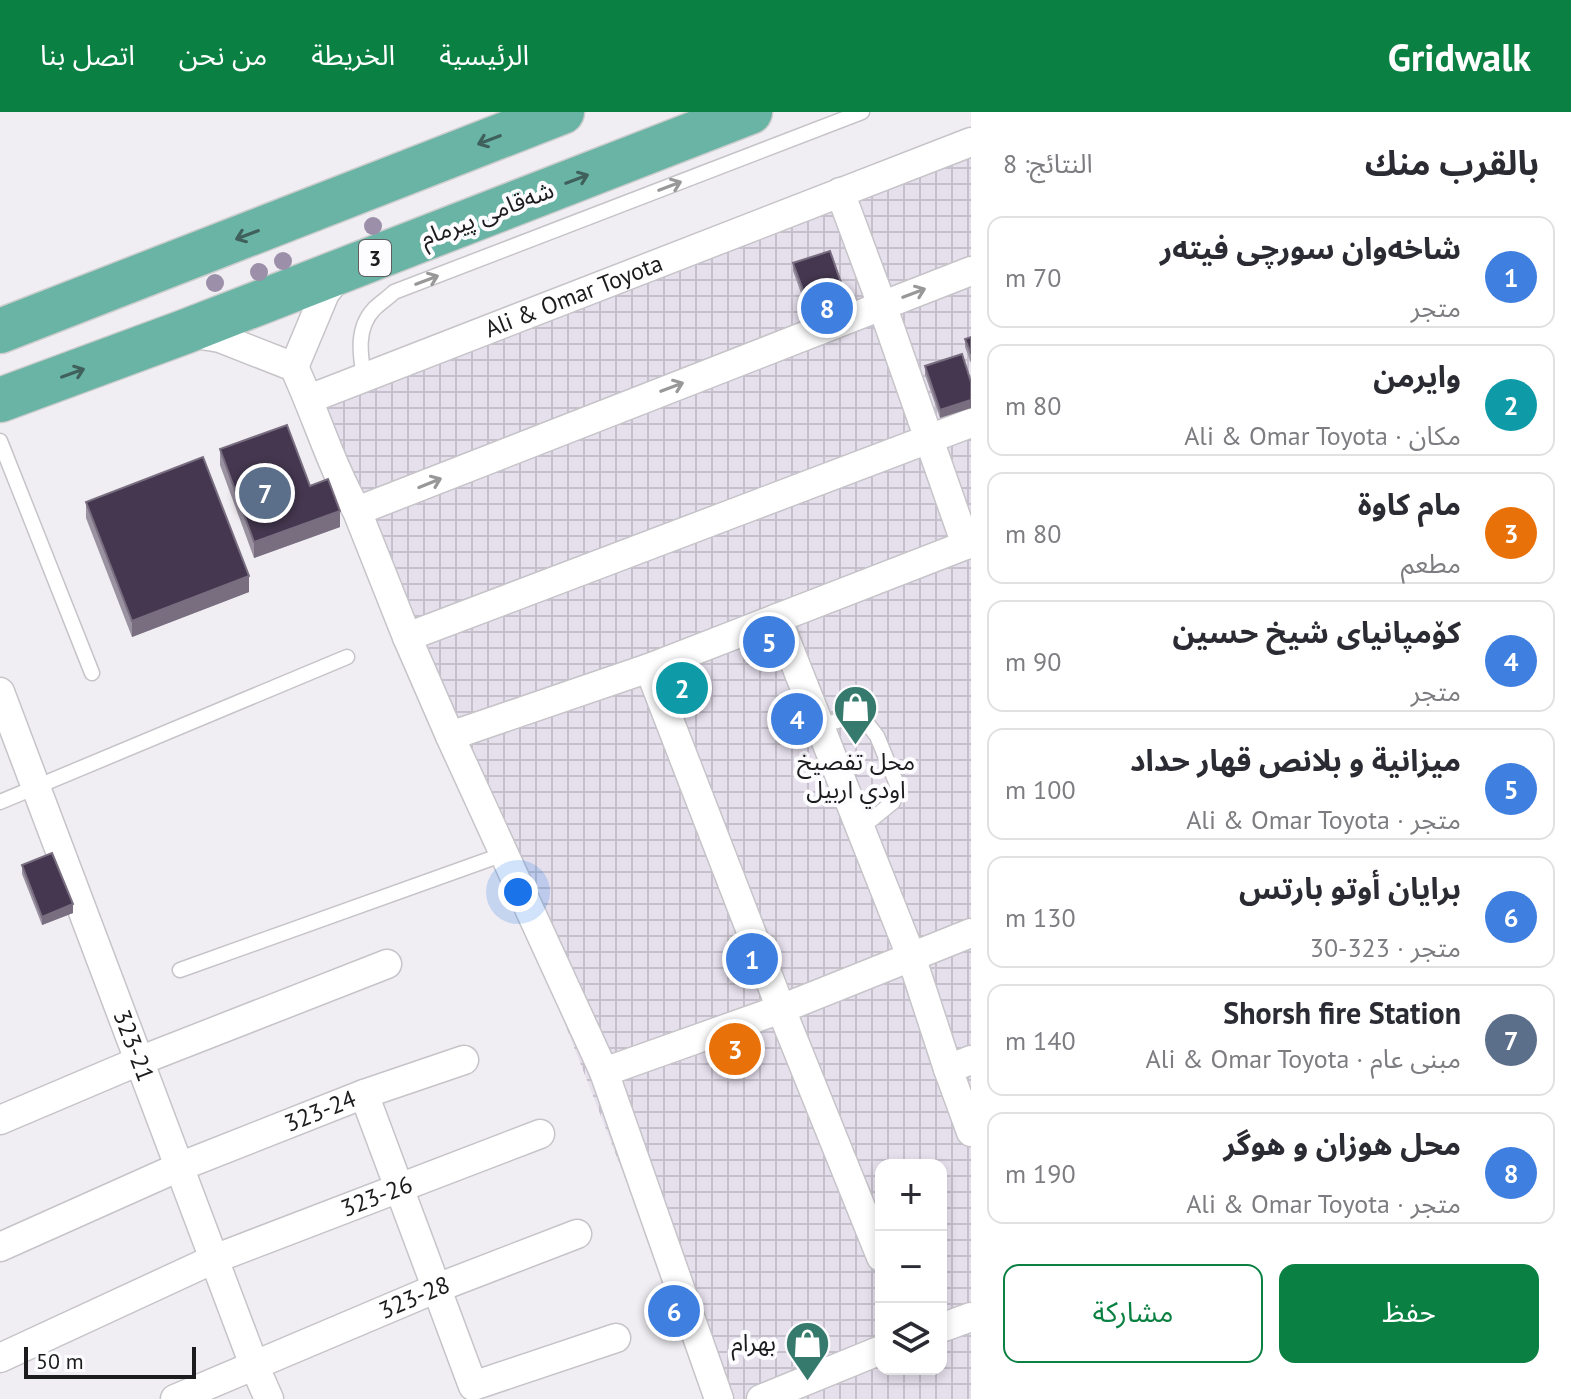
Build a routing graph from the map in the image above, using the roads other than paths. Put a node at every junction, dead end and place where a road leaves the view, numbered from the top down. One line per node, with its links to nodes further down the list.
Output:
1 (562, 112): 10 (highway, one-way to 10)
2 (750, 112): 8 (highway, شەقامی پیرمام / 3, one-way to 2)
3 (862, 112): 8 (lane, one-way to 3)
4 (971, 142): 5 (street, Ali & Omar Toyota)
5 (840, 192): 9 (street); 13 (street, Ali & Omar Toyota)
6 (342, 271): 8 (highway, شەقامی پیرمام / 3); 11 (highway, شەقامی پیرمام / 3); 12 (street)
7 (971, 271): 9 (street, one-way to 7)
8 (389, 273): 13 (lane)
9 (882, 305): 17 (street); 19 (street, one-way to 9)
10 (0, 331)
11 (184, 332): 12 (street); 15 (highway, شەقامی پیرمام / 3, one-way to 11)
12 (294, 367): 14 (street)
13 (364, 378): 14 (street, Ali & Omar Toyota)
14 (309, 399): 19 (street)
15 (0, 400)
16 (971, 423): 17 (street)
17 (928, 440): 20 (street); 22 (street)
18 (0, 441): 25 (lane)
19 (357, 511): 22 (street)
20 (968, 544): 21 (street)
21 (777, 618): 24 (street); 27 (street)
22 (407, 637): 28 (street)
23 (347, 657): 29 (lane)
24 (649, 668): 28 (street); 37 (street)
25 (92, 673)
26 (0, 692): 29 (street, 323-21)
27 (820, 726): 31 (street); 31 (lane)
28 (450, 736): 32 (street)
29 (35, 787): 30 (lane); 39 (street, 323-21)
30 (0, 804)
31 (860, 829): 34 (street)
32 (504, 854): 36 (lane); 41 (street)
33 (971, 933): 34 (street)
34 (911, 956): 37 (street); 40 (street)
35 (387, 964): 39 (street)
36 (180, 970)
37 (781, 1009): 41 (street); 49 (street)
38 (464, 1060): 42 (street, 323-24)
39 (139, 1061): 43 (street); 46 (street, 323-21)
40 (959, 1065): 44 (street)
41 (604, 1072): 61 (street)
42 (364, 1094): 46 (street, 323-24); 47 (street)
43 (0, 1120)
44 (971, 1132)
45 (540, 1134): 47 (street, 323-26)
46 (179, 1167): 50 (street, 323-24); 51 (street, 323-21)
47 (399, 1188): 51 (street, 323-26); 52 (street)
48 (577, 1234): 52 (street, 323-28)
49 (875, 1242)
50 (0, 1247)
51 (214, 1259): 57 (street, 323-26); 58 (street, 323-21)
52 (437, 1288): 55 (street); 58 (street, 323-28)
53 (971, 1317): 54 (street)
54 (947, 1326)
55 (616, 1338)
56 (875, 1352): 62 (street)
57 (0, 1358)
58 (254, 1365): 59 (street, 323-28); 60 (street, 323-21)
59 (175, 1399)
60 (269, 1399)
61 (719, 1399)
62 (761, 1399)

